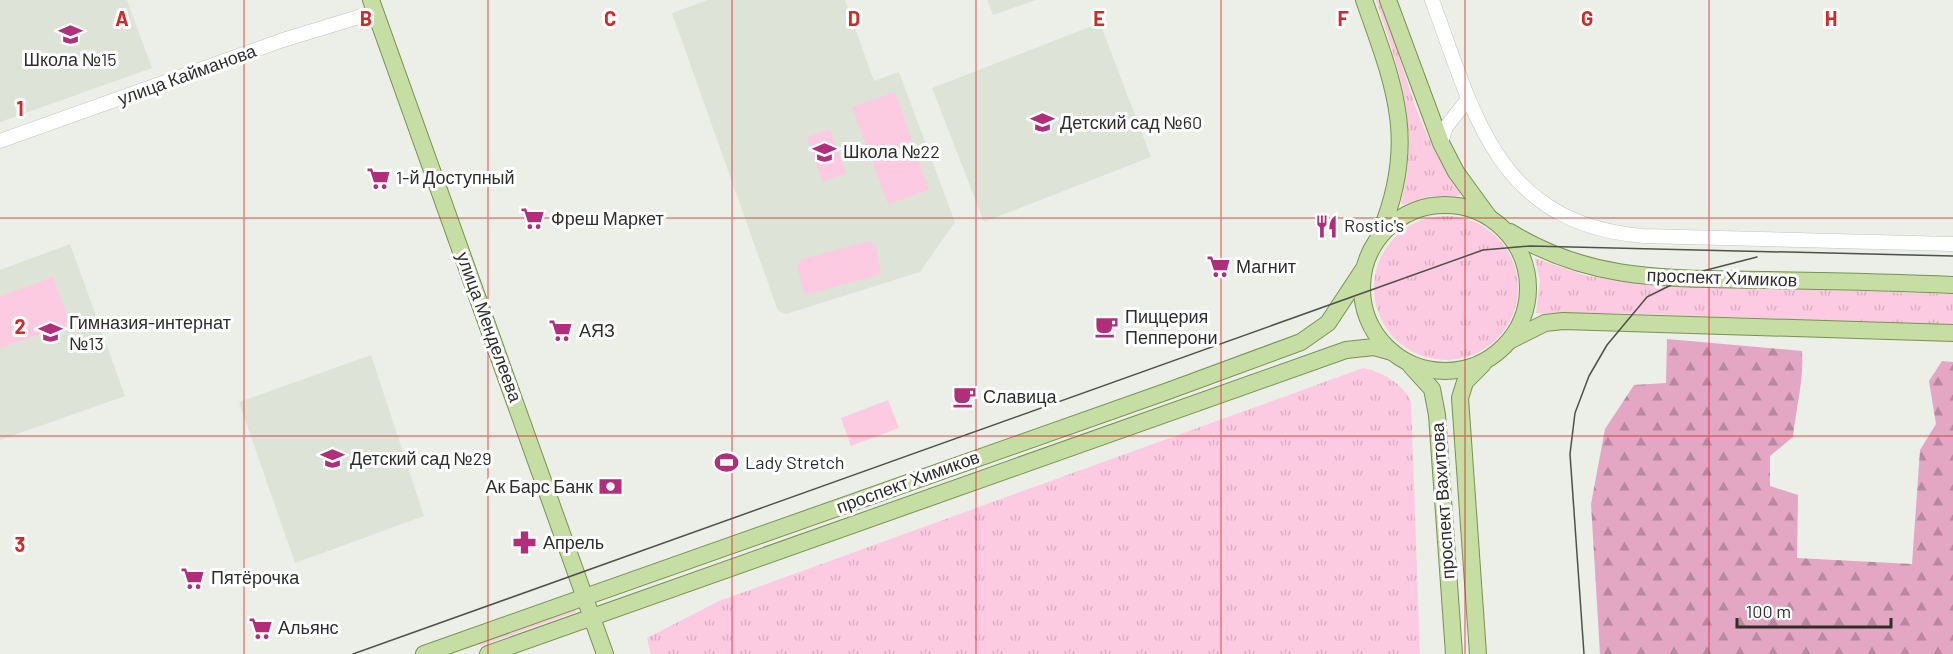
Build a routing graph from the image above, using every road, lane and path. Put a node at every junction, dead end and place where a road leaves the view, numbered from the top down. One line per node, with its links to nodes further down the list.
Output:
1 (1364, 0): 9 (main road, проспект Вахитова)
2 (1388, 0): 7 (main road, проспект Вахитова)
3 (1432, 0): 5 (street)
4 (373, 6): 6 (street, улица Кайманова); 19 (main road, улица Менделеева)
5 (1468, 99): 7 (street); 10 (street)
6 (0, 141)
7 (1441, 143): 8 (main road, проспект Вахитова)
8 (1495, 222): 9 (main road, проспект Вахитова); 12 (main road, проспект Химиков); 14 (main road, проспект Вахитова)
9 (1376, 241): 11 (main road, проспект Вахитова)
10 (1953, 244)
11 (1363, 270): 15 (main road, проспект Вахитова); 17 (main road, проспект Химиков)
12 (1953, 285)
13 (1953, 333): 14 (main road)
14 (1510, 340): 16 (main road, проспект Вахитова)
15 (1398, 356): 16 (main road, проспект Вахитова); 18 (main road, проспект Химиков); 25 (main road, проспект Вахитова)
16 (1484, 363): 26 (main road, проспект Вахитова)
17 (821, 513): 18 (main road); 19 (main road, проспект Химиков)
18 (830, 533): 20 (main road, проспект Химиков)
19 (584, 596): 20 (main road, улица Менделеева); 21 (main road, проспект Химиков)
20 (591, 616): 22 (main road, проспект Химиков); 24 (main road, улица Менделеева)
21 (489, 630): 22 (main road); 23 (main road, проспект Химиков)
22 (491, 653)
23 (424, 654)
24 (605, 654)
25 (1454, 654)
26 (1478, 654)

